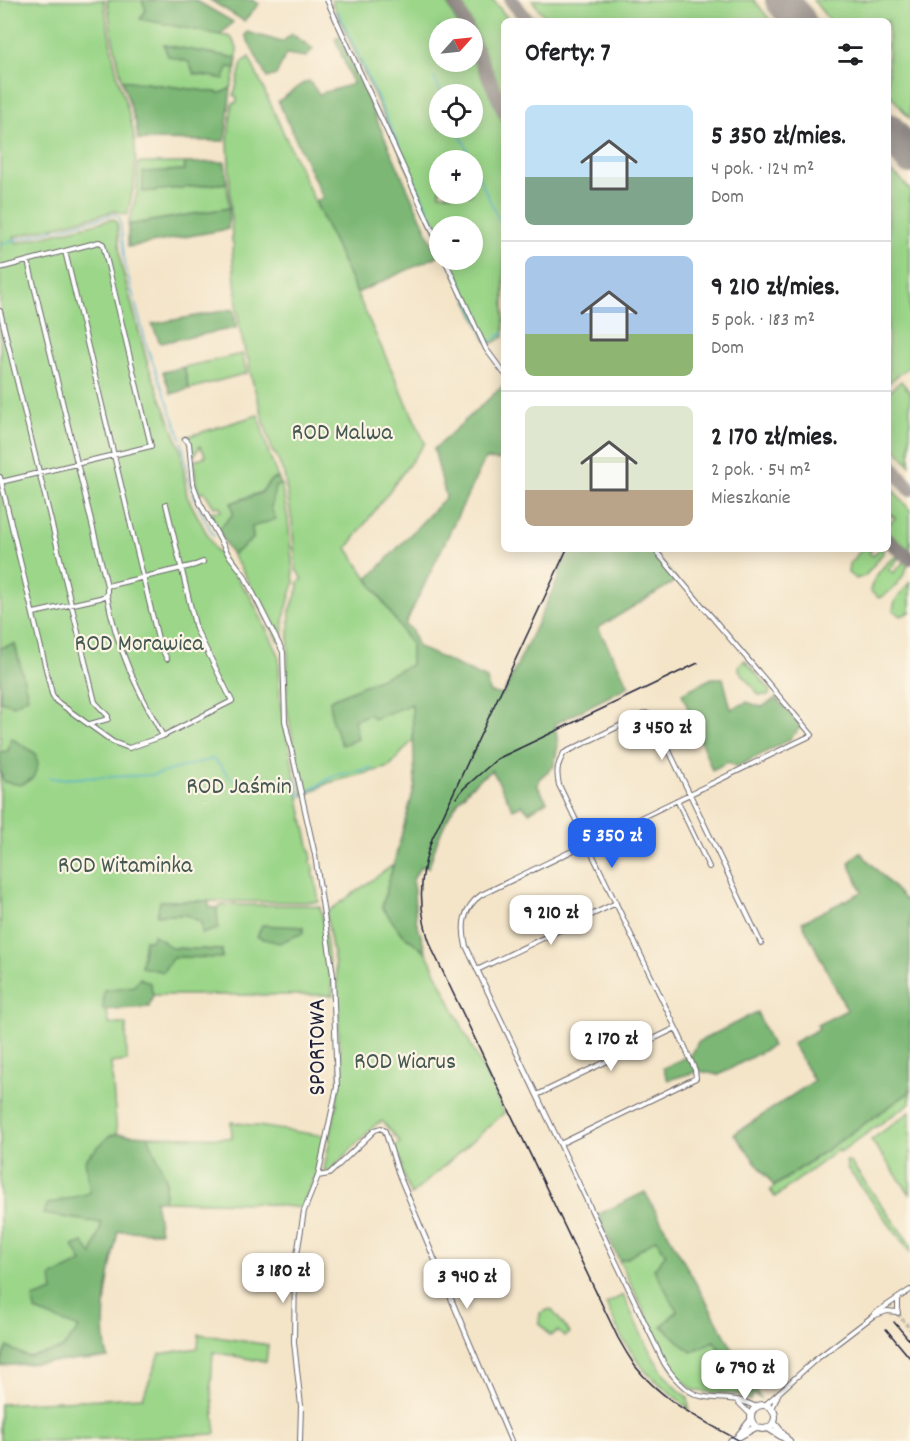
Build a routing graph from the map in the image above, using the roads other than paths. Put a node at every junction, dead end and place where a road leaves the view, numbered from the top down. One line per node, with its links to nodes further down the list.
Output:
1 (327, 0): 2 (street)
2 (429, 224)
3 (65, 251): 4 (street); 10 (street); 10 (street)
4 (28, 261): 5 (street); 11 (street)
5 (0, 268)
6 (450, 270): 8 (street)
7 (0, 311): 12 (street)
8 (501, 369)
9 (185, 439): 36 (street, SPORTOWA)
10 (115, 454): 11 (street); 18 (street)
11 (77, 463): 12 (street); 19 (street)
12 (39, 473): 13 (street); 21 (street)
13 (1, 479): 22 (street)
14 (166, 504): 17 (street)
15 (657, 552): 26 (street)
16 (202, 562): 17 (street)
17 (182, 568): 18 (street); 25 (street)
18 (144, 578): 19 (street); 23 (street)
19 (107, 586): 20 (street)
20 (108, 595): 21 (street); 25 (street)
21 (71, 605): 22 (street); 24 (street)
22 (34, 614): 24 (street)
23 (167, 659)
24 (90, 724): 25 (street)
25 (163, 736)
26 (690, 794): 27 (street); 28 (street); 31 (street)
27 (677, 800): 28 (street); 29 (street)
28 (588, 844): 30 (street); 32 (street)
29 (709, 867)
30 (616, 903): 32 (street); 33 (street)
31 (761, 943)
32 (477, 970): 34 (street)
33 (676, 1028): 34 (street); 35 (street)
34 (537, 1095): 35 (street)
35 (560, 1144): 41 (street)
36 (318, 1176): 50 (street, SPORTOWA); 51 (street)
37 (910, 1290): 38 (street)
38 (898, 1299): 39 (street); 39 (street)
39 (873, 1316): 40 (street)
40 (779, 1391): 42 (street); 44 (street)
41 (737, 1400): 43 (street); 45 (street)
42 (765, 1405): 43 (main road); 44 (main road)
43 (756, 1407): 45 (main road)
44 (772, 1409): 46 (main road)
45 (751, 1417): 47 (main road); 49 (main road)
46 (774, 1423): 48 (main road); 53 (main road)
47 (756, 1427): 48 (main road); 49 (main road)
48 (768, 1428): 53 (main road)
49 (738, 1435): 52 (main road)
50 (300, 1441)
51 (511, 1441)
52 (731, 1441)
53 (789, 1441)

